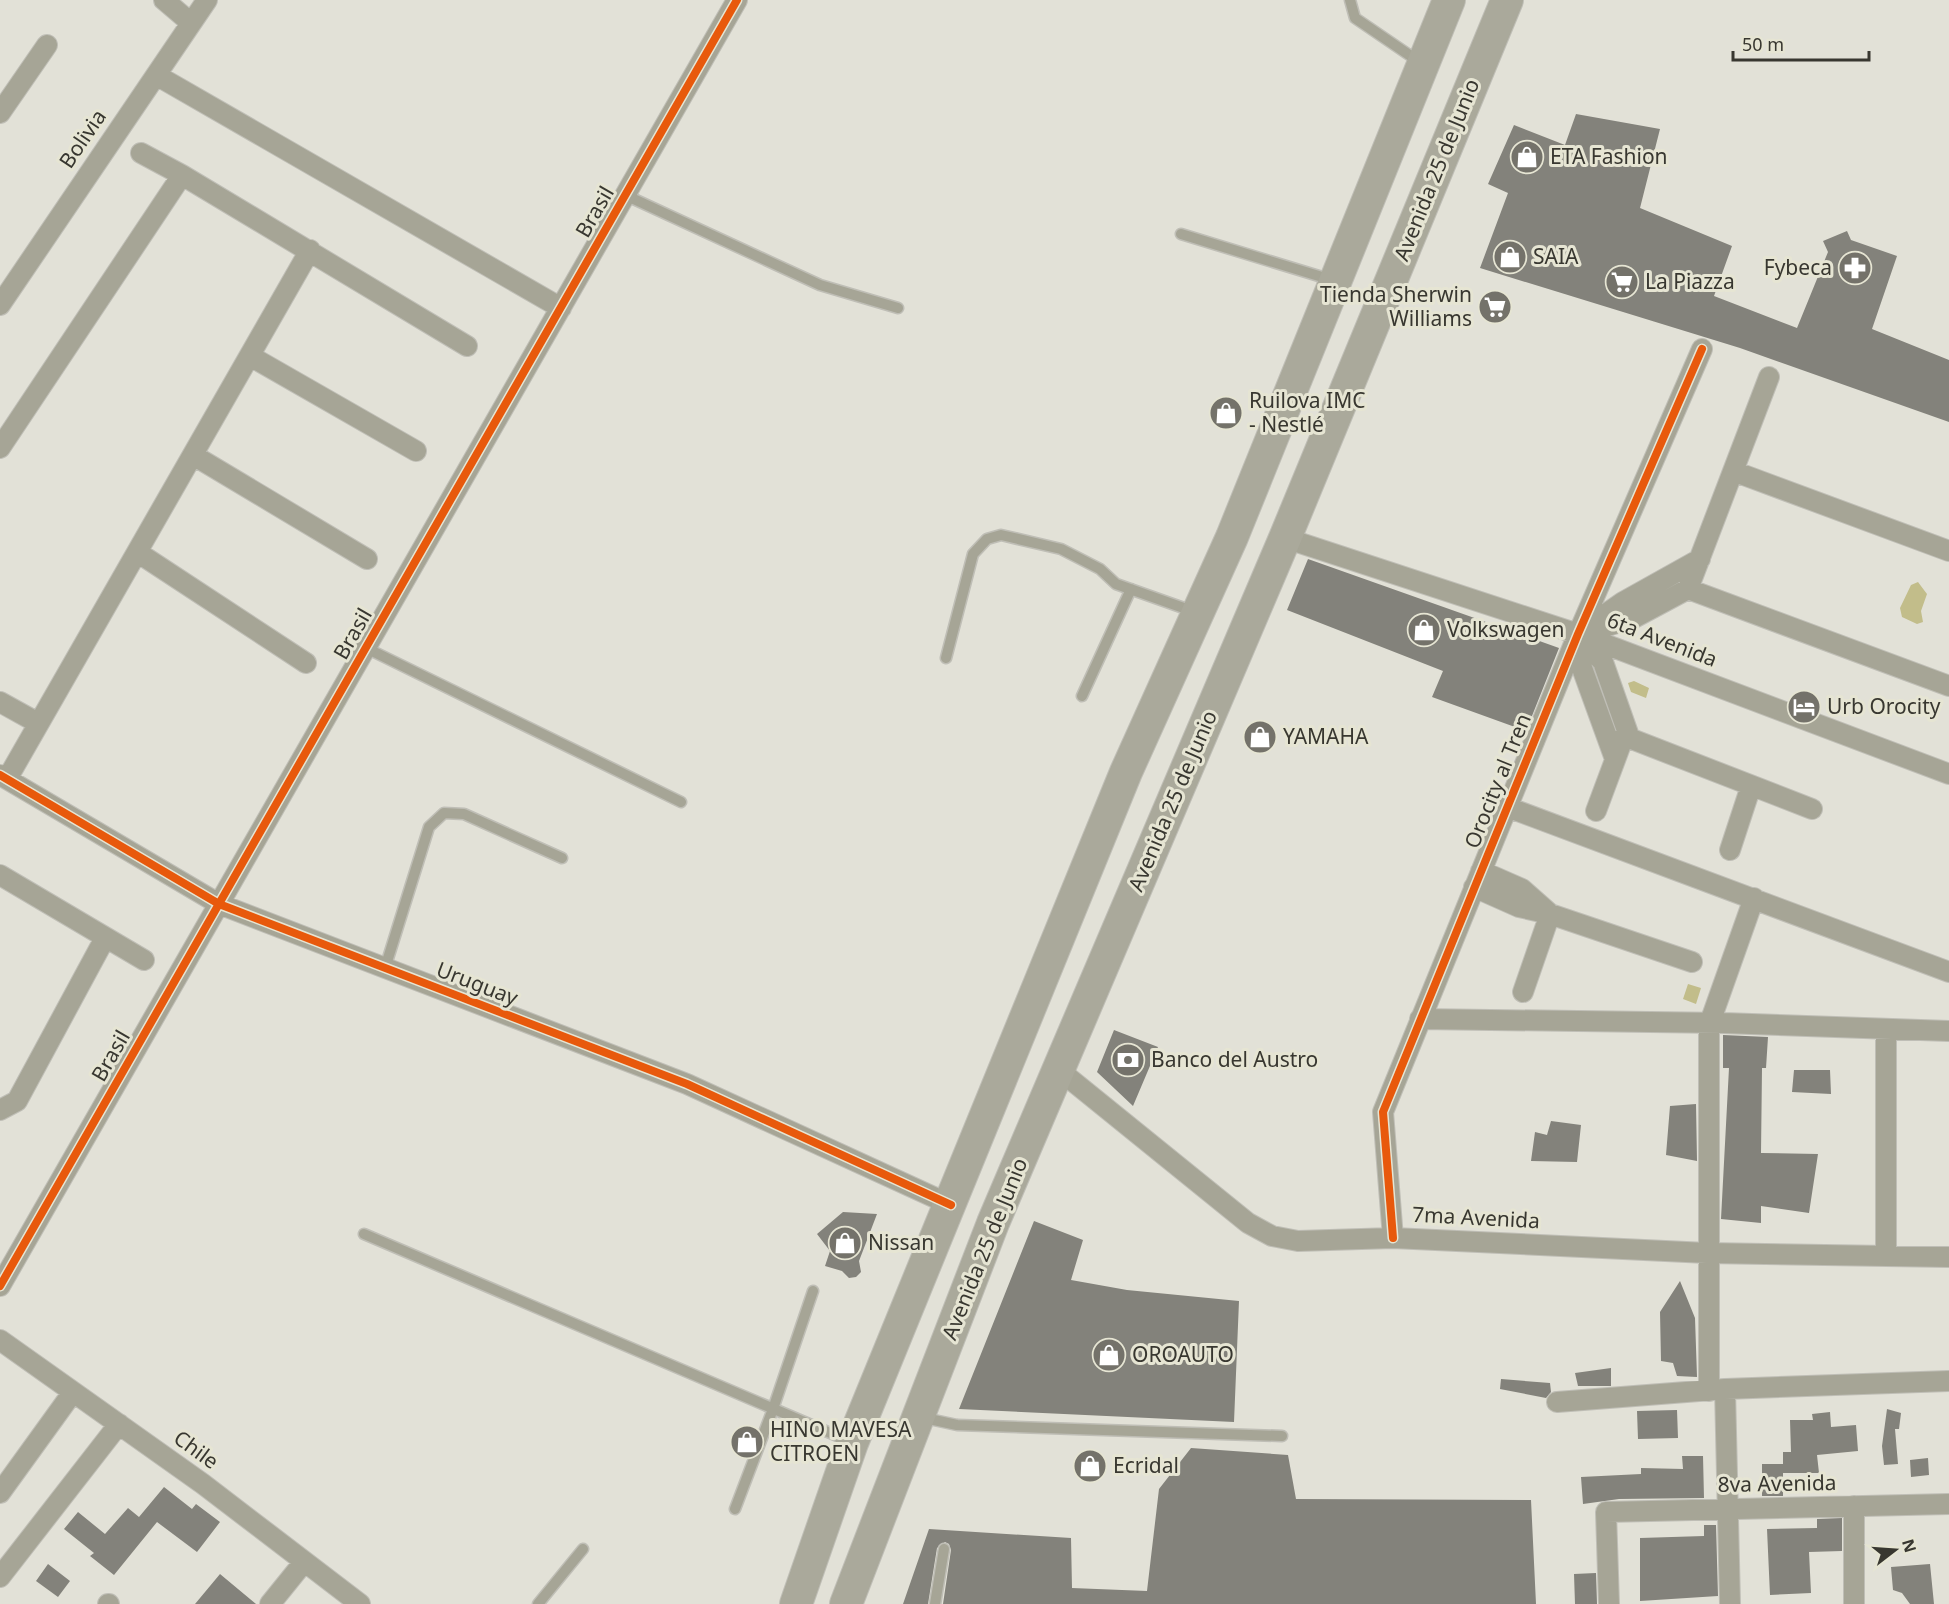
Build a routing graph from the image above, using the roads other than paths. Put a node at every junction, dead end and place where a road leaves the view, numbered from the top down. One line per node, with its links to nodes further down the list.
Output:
1 (164, 0): 7 (street)
2 (207, 0): 7 (street, Bolivia)
3 (737, 0): 14 (street, Brasil)
4 (1350, 0): 9 (lane)
5 (1449, 0): 9 (main road)
6 (1507, 0): 30 (main road, Avenida 25 de Junio)
7 (191, 23): 10 (street, Bolivia)
8 (47, 45): 11 (street)
9 (1423, 64): 17 (main road)
10 (156, 75): 18 (street, Bolivia); 19 (street)
11 (0, 113)
12 (141, 153): 13 (street)
13 (183, 175): 16 (street); 26 (street)
14 (625, 195): 19 (street, Brasil); 20 (lane)
15 (1181, 234): 17 (lane)
16 (310, 250): 21 (street); 23 (street)
17 (1336, 281): 24 (main road)
18 (0, 305)
19 (561, 308): 39 (street, Brasil)
20 (898, 308)
21 (467, 346)
22 (1702, 350): 38 (street, Orocity al Tren)
23 (250, 356): 27 (street); 28 (street)
24 (1302, 363): 30 (main road); 37 (main road)
25 (1769, 377): 29 (street)
26 (0, 448)
27 (416, 451)
28 (193, 455): 32 (street); 33 (street)
29 (1733, 471): 31 (street); 34 (street)
30 (1285, 538): 38 (street, 6ta Avenida); 72 (main road, Avenida 25 de Junio)
31 (1949, 551)
32 (137, 552): 41 (street); 45 (street)
33 (367, 558)
34 (1700, 559): 35 (street); 38 (street)
35 (1688, 589): 38 (street); 42 (street)
36 (1131, 590): 37 (lane); 40 (lane); 43 (lane)
37 (1198, 613): 74 (main road)
38 (1578, 634): 46 (street); 47 (street); 48 (street, 6ta Avenida); 52 (street, Orocity al Tren)
39 (366, 648): 51 (lane); 60 (street, Brasil)
40 (946, 658)
41 (306, 663)
42 (1949, 686)
43 (1082, 696)
44 (0, 702): 45 (street)
45 (39, 723): 49 (street)
46 (1630, 739): 47 (street); 50 (street)
47 (1615, 759): 54 (street)
48 (1949, 774)
49 (3, 777): 60 (street, Uruguay)
50 (1752, 786): 53 (street); 55 (street)
51 (681, 802)
52 (1507, 807): 57 (street, Orocity al Tren); 59 (street)
53 (1812, 809)
54 (1596, 811)
55 (1730, 850)
56 (562, 858): 65 (lane)
57 (1478, 879): 61 (street); 68 (street, Orocity al Tren)
58 (2, 880): 62 (street)
59 (1754, 898): 66 (street); 69 (street)
60 (219, 904): 65 (street, Uruguay); 80 (street, Brasil)
61 (1550, 914): 64 (street); 67 (street)
62 (105, 938): 63 (street); 73 (street)
63 (144, 960)
64 (1692, 962)
65 (385, 968): 74 (street, Uruguay)
66 (1949, 972)
67 (1523, 992)
68 (1420, 1019): 69 (street); 76 (street, Orocity al Tren)
69 (1709, 1024): 70 (street); 77 (street)
70 (1886, 1029): 71 (street); 78 (street)
71 (1949, 1031)
72 (1059, 1070): 76 (street, 7ma Avenida); 88 (main road, Avenida 25 de Junio)
73 (0, 1110)
74 (951, 1205): 91 (main road)
75 (364, 1234): 87 (lane)
76 (1393, 1238): 77 (street, 7ma Avenida)
77 (1707, 1253): 78 (street, 7ma Avenida); 84 (street)
78 (1886, 1256): 79 (street, 7ma Avenida)
79 (1949, 1257)
80 (0, 1286)
81 (813, 1291): 87 (lane)
82 (0, 1340): 85 (street, Chile)
83 (1949, 1381): 84 (street)
84 (1717, 1390): 86 (street); 96 (street)
85 (73, 1392): 89 (street, Chile); 92 (street)
86 (1557, 1402)
87 (773, 1409): 91 (lane); 95 (lane)
88 (919, 1417): 90 (lane); 106 (main road, Avenida 25 de Junio)
89 (119, 1424): 99 (street); 100 (street, Chile)
90 (1281, 1436)
91 (852, 1443): 105 (main road)
92 (0, 1493)
93 (1949, 1504): 94 (street, 8va Avenida)
94 (1854, 1506): 96 (street, 8va Avenida); 110 (street)
95 (735, 1509)
96 (1726, 1509): 108 (street, 8va Avenida); 109 (street)
97 (584, 1549): 104 (lane)
98 (944, 1549): 107 (lane)
99 (6, 1555): 101 (street)
100 (304, 1562): 102 (street); 103 (street, Chile)
101 (0, 1577)
102 (270, 1604)
103 (360, 1604)
104 (538, 1604)
105 (796, 1604)
106 (846, 1604)
107 (935, 1604)
108 (1609, 1604)
109 (1730, 1604)
110 (1854, 1604)

